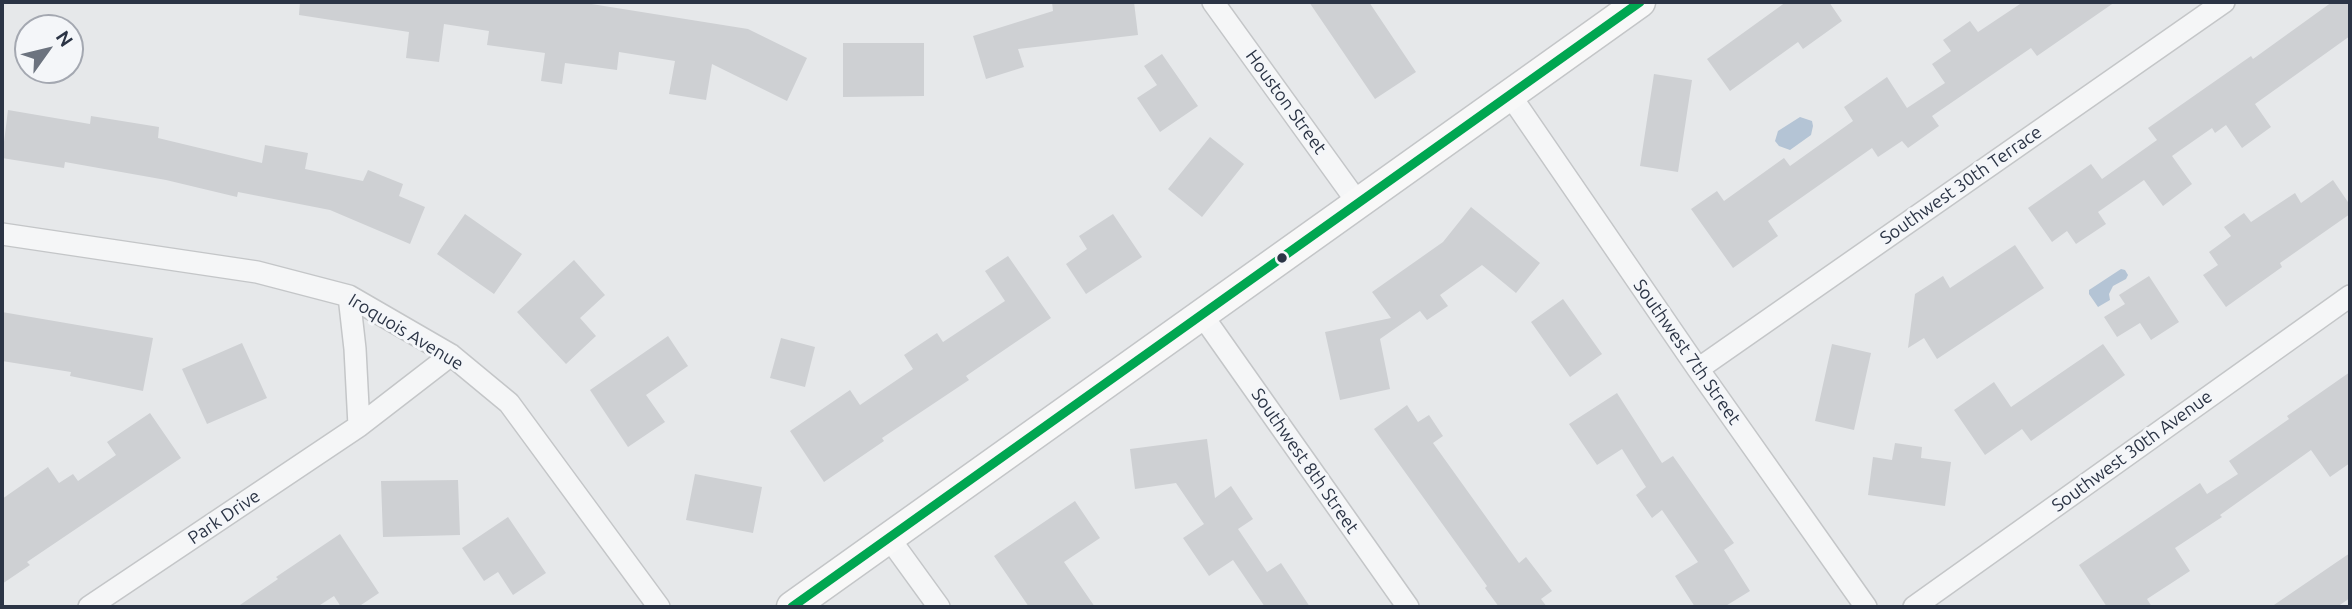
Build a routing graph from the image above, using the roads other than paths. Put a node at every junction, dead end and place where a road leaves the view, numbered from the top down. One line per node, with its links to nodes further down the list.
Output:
1 (1213, 2): 5 (street, Houston Street)
2 (1640, 2): 4 (main road)
3 (2224, 2): 11 (street, Southwest 30th Terrace)
4 (1510, 95): 5 (main road); 11 (street, Southwest 7th Street)
5 (1358, 203): 9 (main road)
6 (2, 234): 7 (street, Iroquois Avenue)
7 (349, 296): 10 (street, Iroquois Avenue); 12 (street)
8 (2350, 296): 20 (street, Southwest 30th Avenue)
9 (1202, 315): 13 (main road); 18 (street, Southwest 8th Street)
10 (451, 355): 12 (street, Park Drive); 15 (street, Iroquois Avenue)
11 (1698, 369): 19 (street, Southwest 7th Street)
12 (359, 426): 14 (street, Park Drive)
13 (889, 538): 16 (main road); 17 (street)
14 (89, 607)
15 (659, 607)
16 (792, 607)
17 (939, 607)
18 (1408, 607)
19 (1866, 607)
20 (1914, 607)

